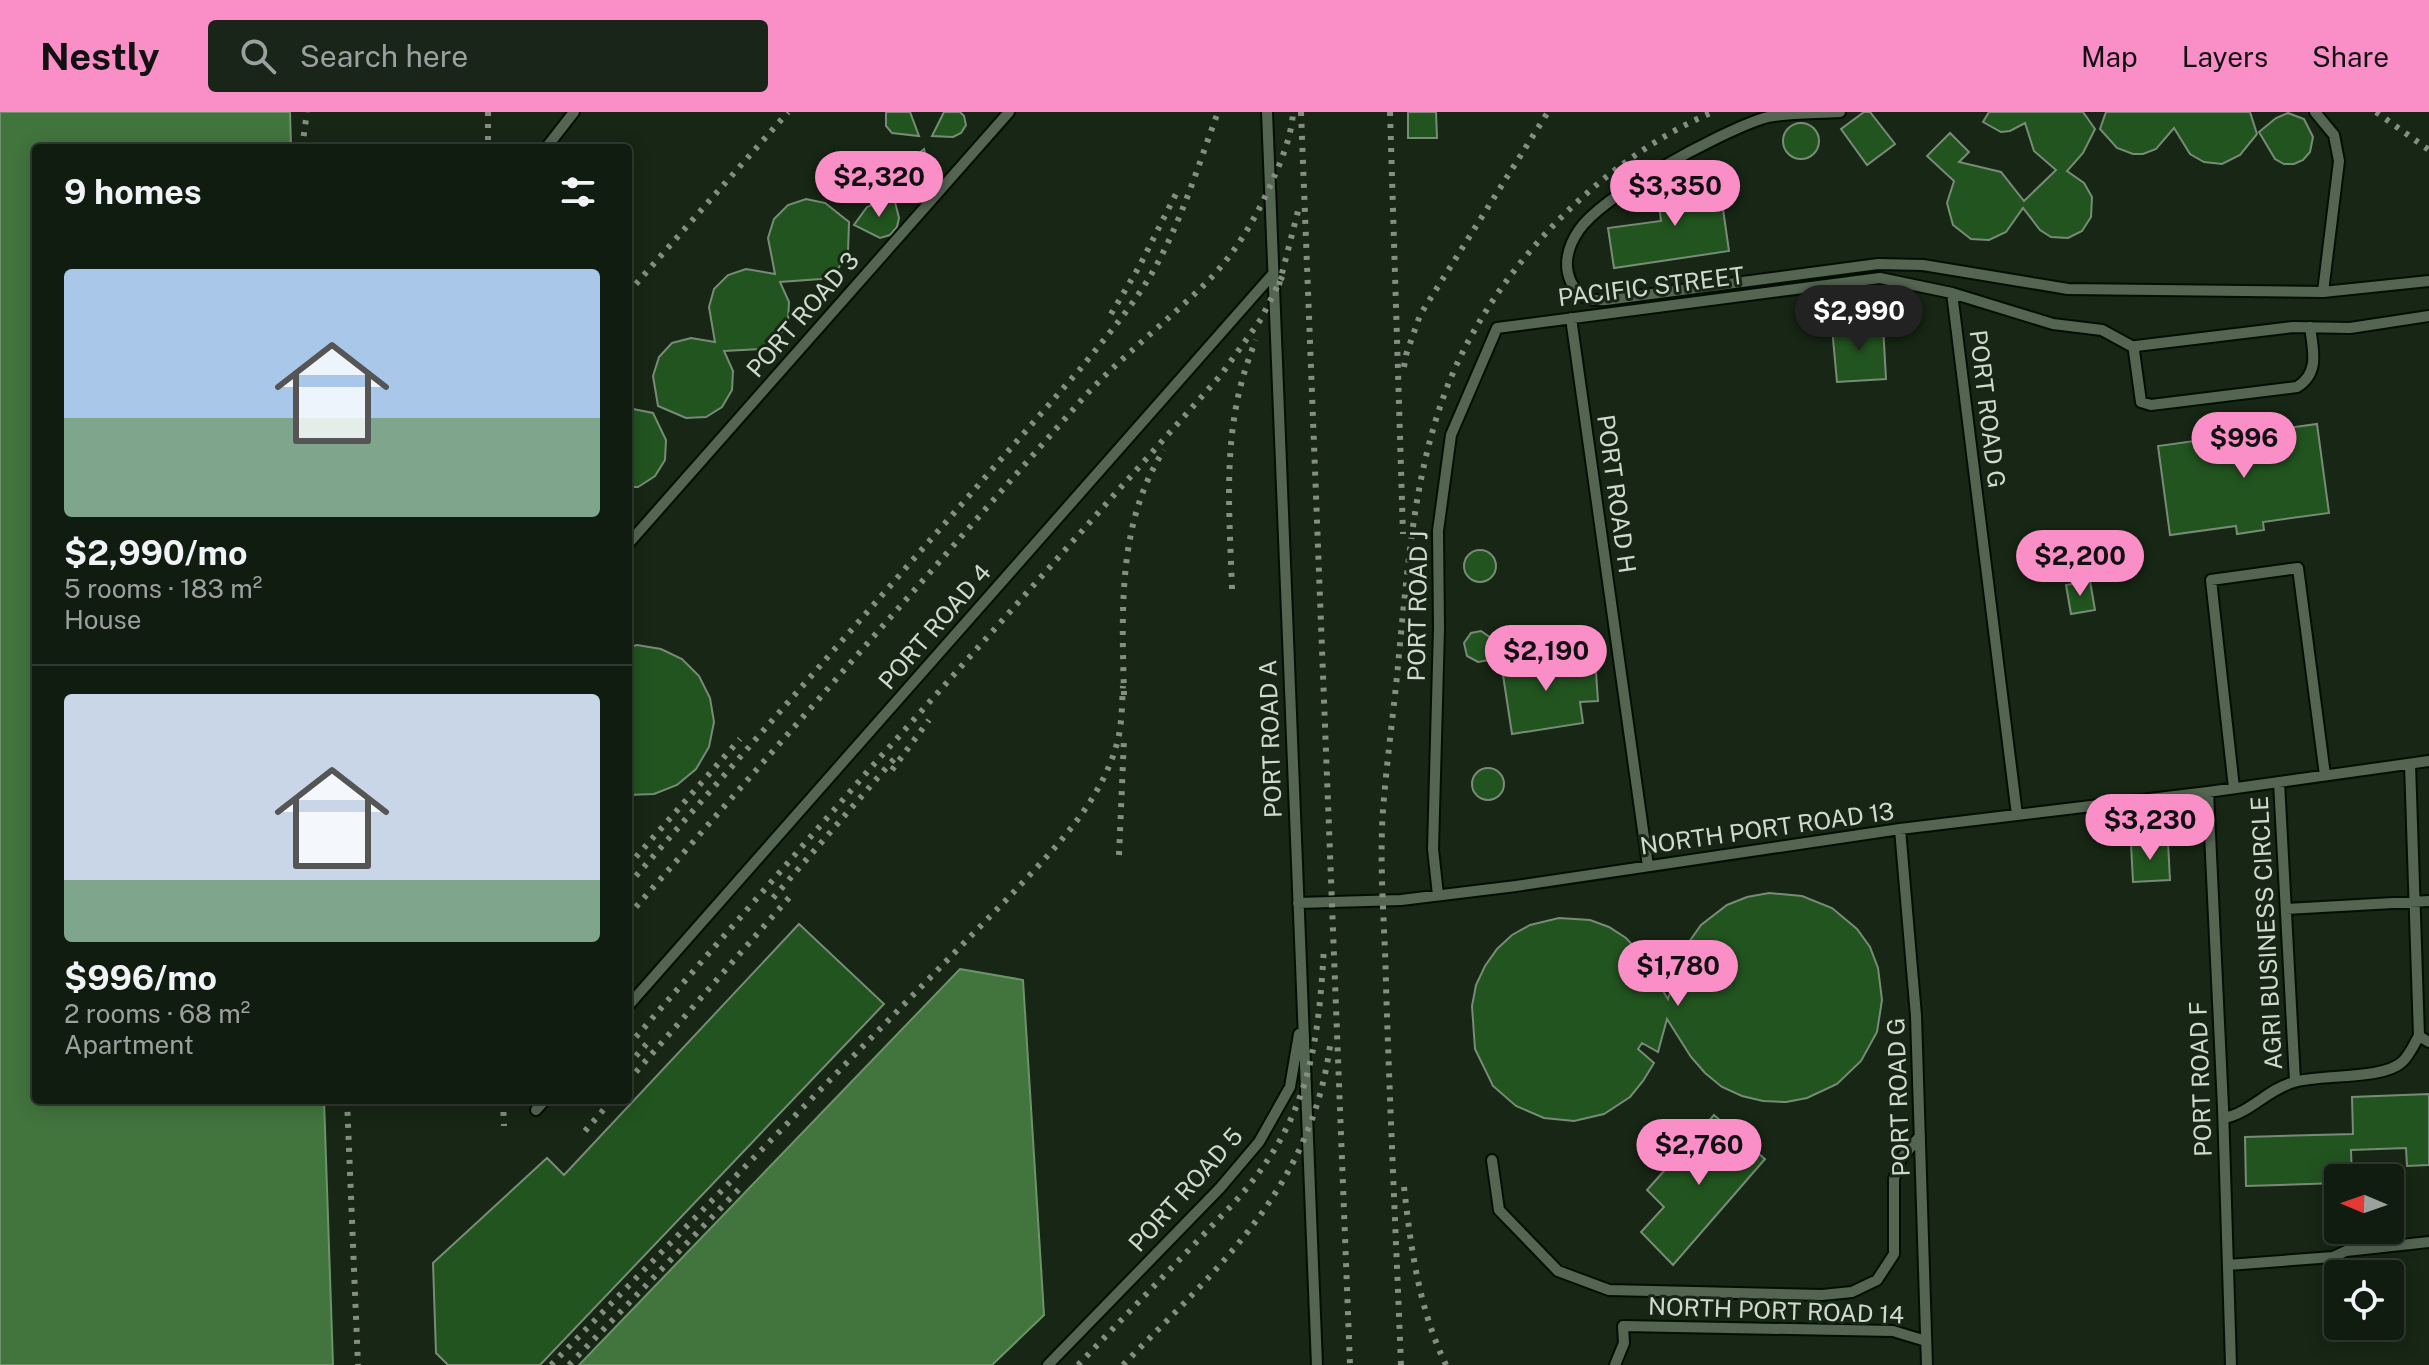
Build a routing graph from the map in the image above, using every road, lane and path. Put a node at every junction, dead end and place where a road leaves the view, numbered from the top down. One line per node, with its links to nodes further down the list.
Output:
1 (574, 112): 6 (lane)
2 (1009, 112): 16 (lane, PORT ROAD 3)
3 (1267, 112): 7 (lane, PORT ROAD A)
4 (1840, 112): 9 (lane)
5 (2315, 112): 9 (lane)
6 (549, 144)
7 (1272, 275): 29 (lane, PORT ROAD A); 31 (lane, PORT ROAD 4)
8 (2429, 281): 9 (lane)
9 (2323, 292)
10 (1952, 293): 12 (lane, PACIFIC STREET); 15 (lane, PACIFIC STREET); 23 (lane, PORT ROAD G)
11 (2429, 316): 13 (lane)
12 (1571, 318): 14 (lane, PACIFIC STREET); 25 (lane, PORT ROAD H)
13 (2310, 327): 15 (lane); 15 (lane)
14 (1497, 328): 26 (lane, PORT ROAD J)
15 (2135, 348)
16 (632, 539)
17 (2429, 761): 18 (lane, AGRI BUSINESS CIRCLE)
18 (2410, 764): 19 (lane, AGRI BUSINESS CIRCLE); 27 (lane)
19 (2325, 775): 20 (lane, AGRI BUSINESS CIRCLE); 21 (lane)
20 (2279, 782): 21 (lane, AGRI BUSINESS CIRCLE); 30 (lane, AGRI BUSINESS CIRCLE)
21 (2234, 788): 22 (lane, AGRI BUSINESS CIRCLE)
22 (2208, 792): 23 (lane, NORTH PORT ROAD 13); 35 (lane, PORT ROAD F)
23 (2017, 815): 24 (lane, NORTH PORT ROAD 13)
24 (1900, 829): 25 (lane, NORTH PORT ROAD 13); 36 (lane, PORT ROAD G)
25 (1648, 866): 26 (lane, NORTH PORT ROAD 13)
26 (1438, 895): 29 (lane, NORTH PORT ROAD 13)
27 (2415, 901): 28 (lane); 30 (lane); 33 (lane)
28 (2429, 901)
29 (1298, 903): 32 (lane, PORT ROAD A)
30 (2286, 909): 34 (lane, AGRI BUSINESS CIRCLE)
31 (632, 1001)
32 (1302, 1013): 41 (lane, PORT ROAD 5); 42 (lane, PORT ROAD A)
33 (2424, 1039): 34 (lane)
34 (2295, 1081): 35 (lane)
35 (2224, 1118): 39 (lane, PORT ROAD F)
36 (1920, 1136): 37 (lane); 40 (lane, PORT ROAD G)
37 (1492, 1160)
38 (2429, 1242): 39 (lane)
39 (2228, 1265): 45 (lane, PORT ROAD F)
40 (1926, 1341): 43 (lane, NORTH PORT ROAD 14); 44 (lane, PORT ROAD G)
41 (1048, 1365)
42 (1317, 1365)
43 (1615, 1365)
44 (1927, 1365)
45 (2231, 1365)

